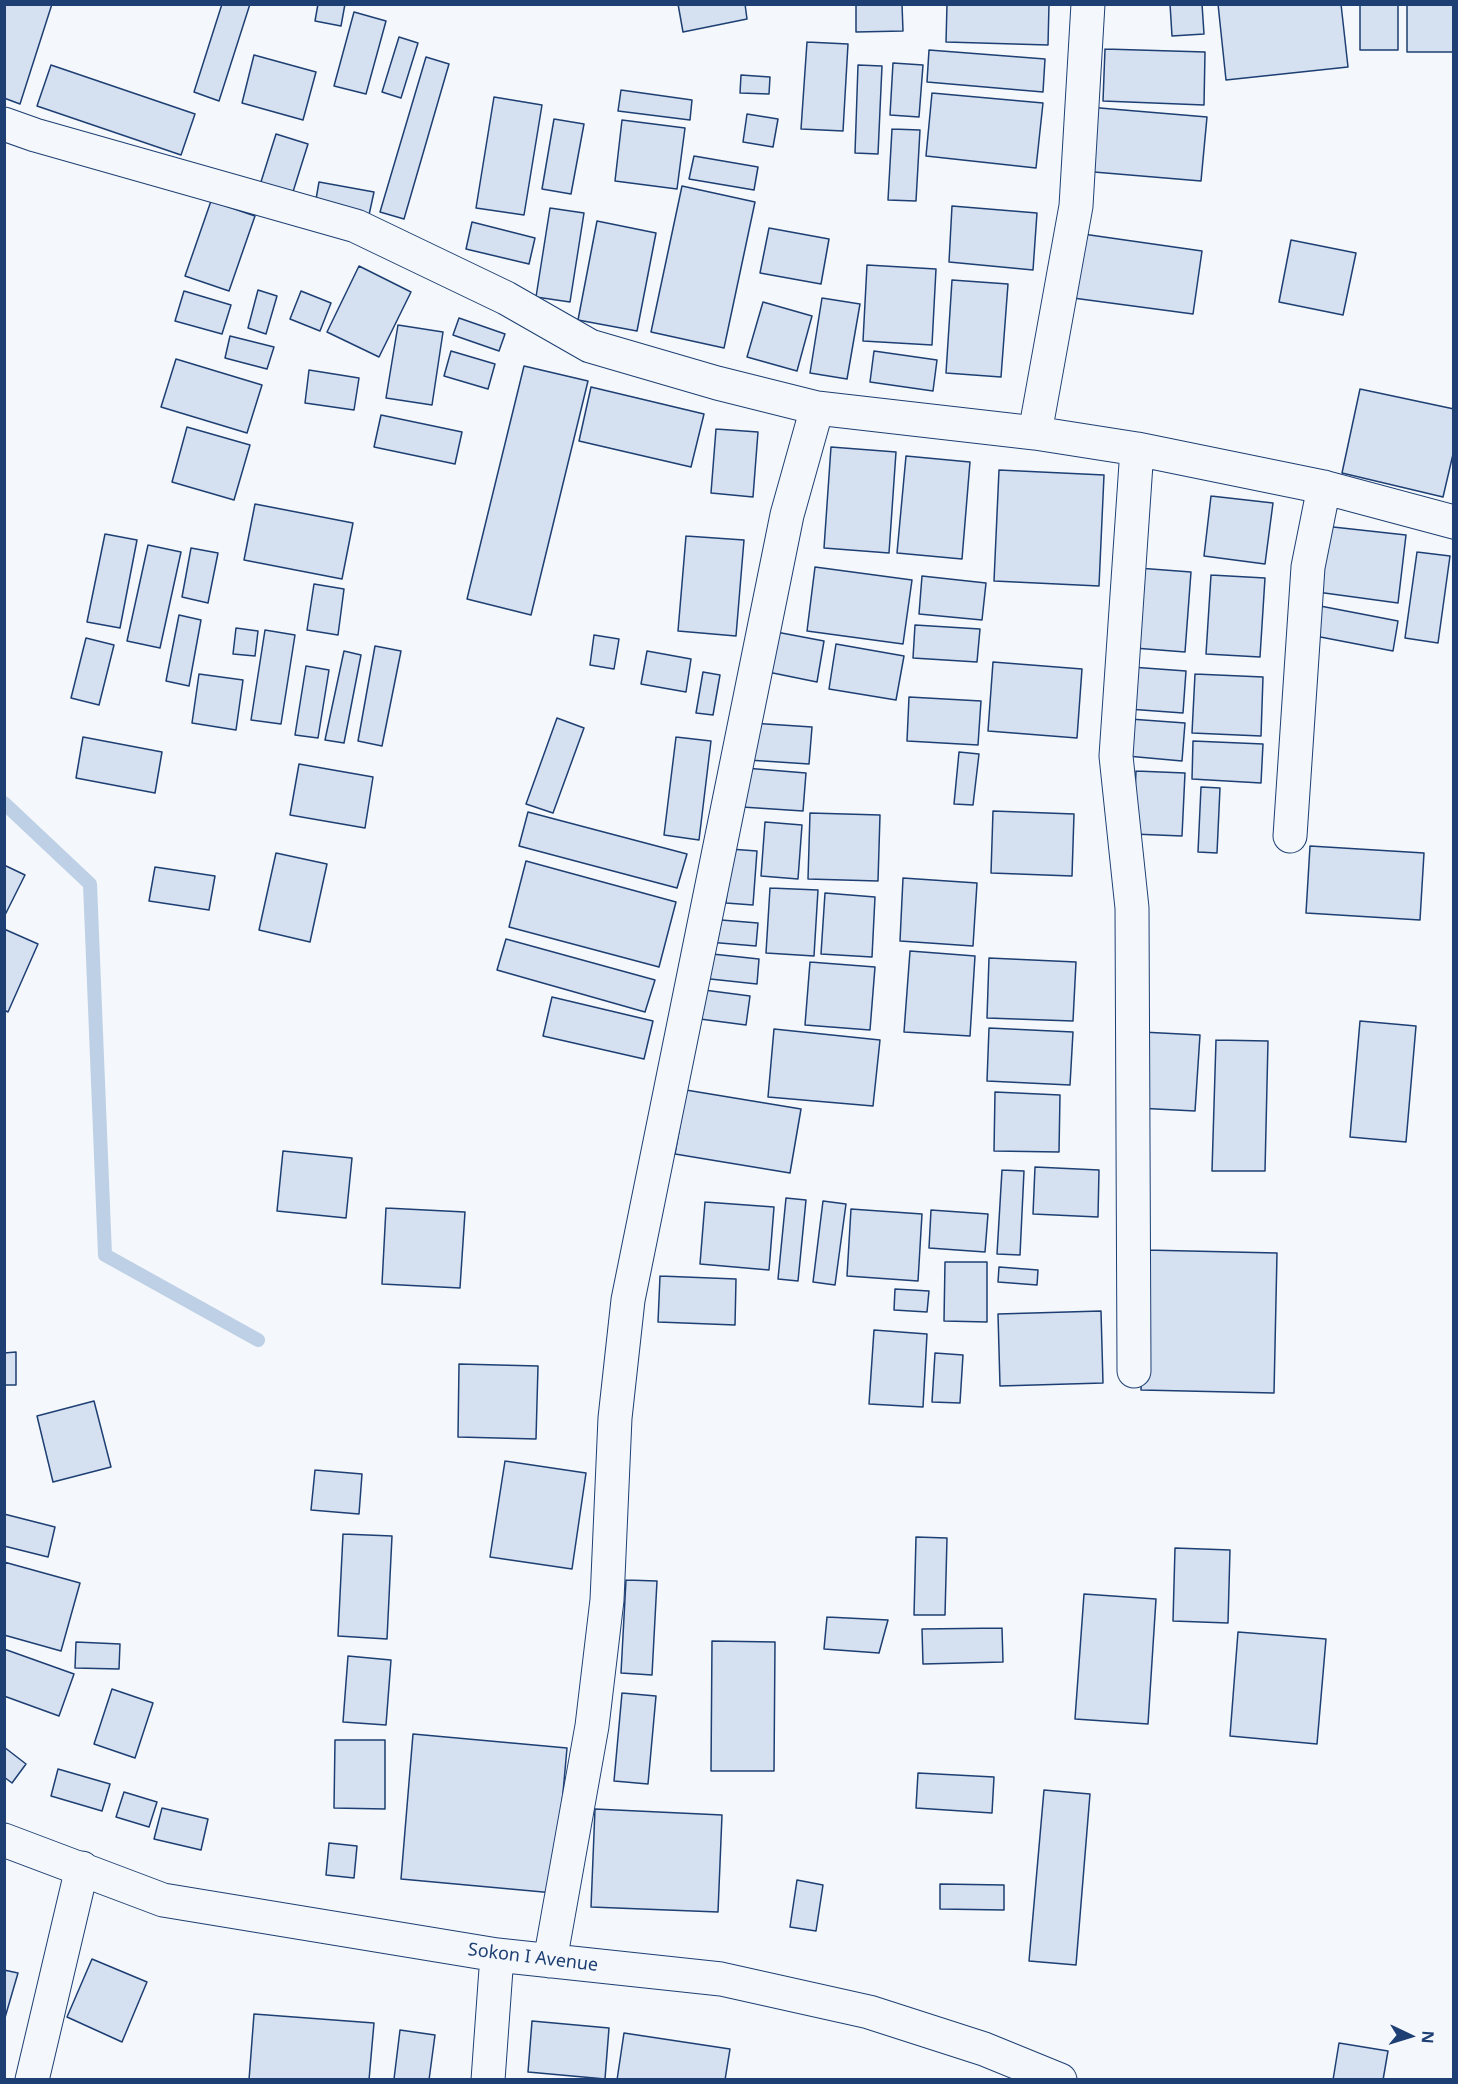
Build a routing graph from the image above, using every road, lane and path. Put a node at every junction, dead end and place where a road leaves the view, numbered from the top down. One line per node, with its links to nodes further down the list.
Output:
1 (1088, 4): 4 (street)
2 (4, 124): 3 (street)
3 (816, 408): 4 (street); 13 (street)
4 (1035, 433): 5 (street)
5 (1137, 449): 6 (street); 9 (street)
6 (1324, 488): 7 (street); 8 (street)
7 (1454, 522)
8 (1290, 836)
9 (1134, 1371)
10 (4, 1840): 11 (street, Sokon I Avenue)
11 (82, 1868): 12 (street, Sokon I Avenue); 14 (street)
12 (497, 1955): 13 (street, Sokon I Avenue); 15 (street)
13 (550, 1961): 16 (street, Sokon I Avenue)
14 (32, 2079)
15 (488, 2079)
16 (1059, 2079)

